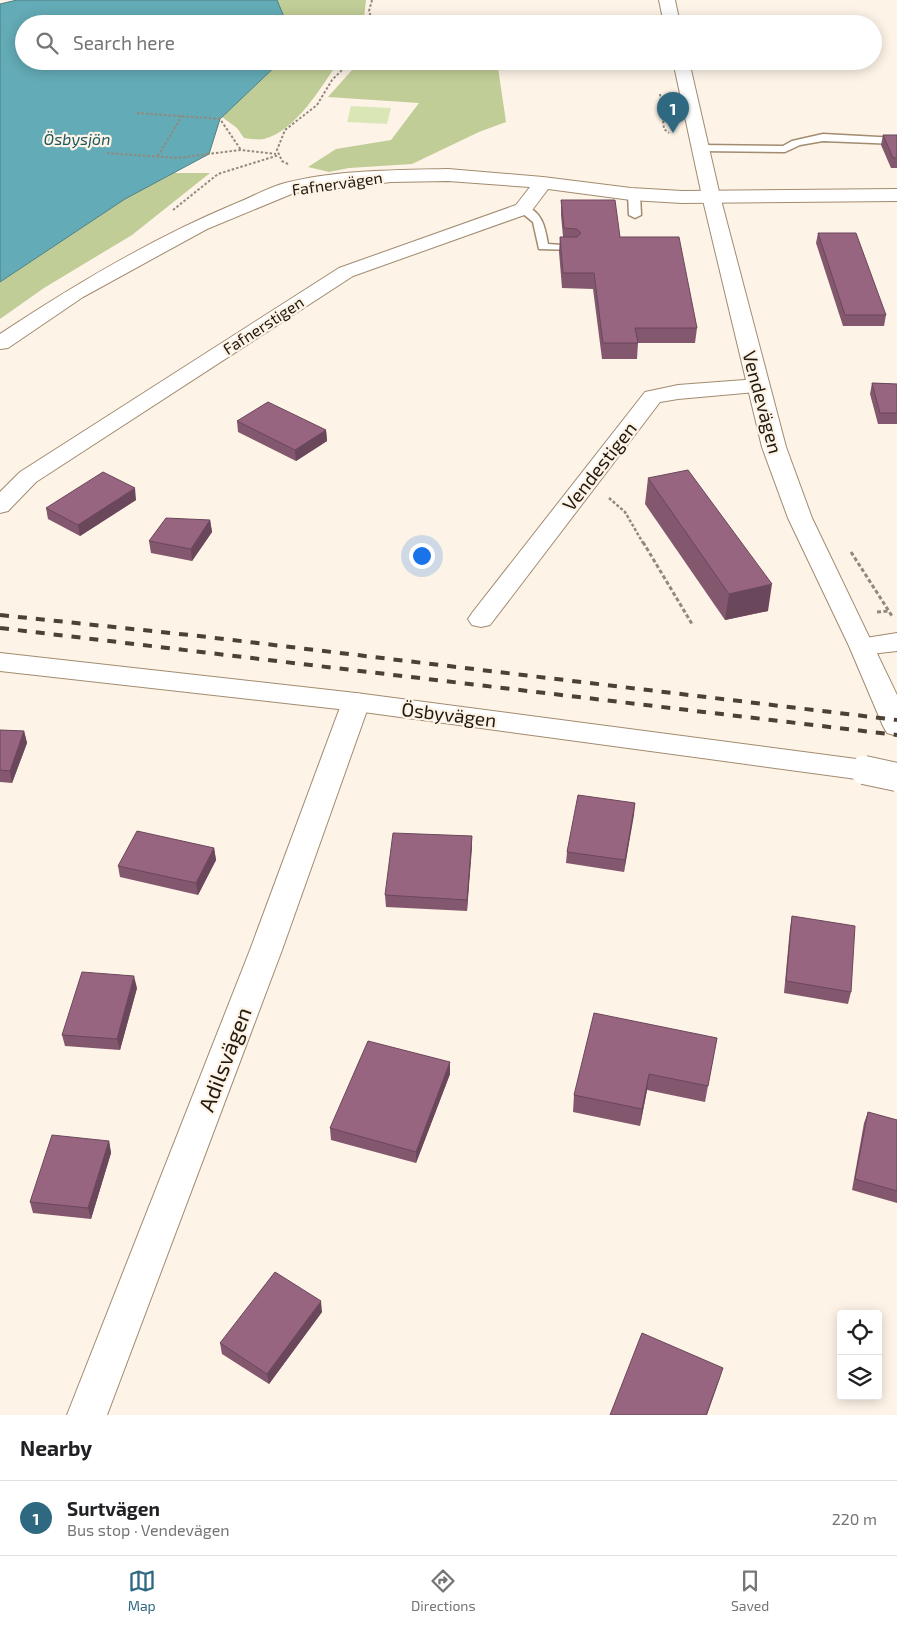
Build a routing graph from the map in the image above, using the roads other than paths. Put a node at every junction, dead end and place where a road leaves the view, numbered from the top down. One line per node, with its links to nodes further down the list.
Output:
1 (667, 0): 2 (street)
2 (670, 15)
3 (683, 70): 5 (street, Vendevägen)
4 (897, 141): 5 (lane)
5 (700, 148): 9 (street, Vendevägen)
6 (543, 183): 7 (street, Fafnervägen); 10 (street); 13 (street, Fafnervägen)
7 (634, 194): 9 (street, Fafnervägen); 11 (lane)
8 (897, 195): 9 (street, Fafnervägen)
9 (711, 196): 14 (street, Vendevägen)
10 (524, 209): 12 (lane); 15 (street, Fafnerstigen)
11 (635, 215)
12 (572, 248)
13 (0, 343)
14 (758, 386): 16 (street, Vendestigen); 18 (street, Vendevägen)
15 (0, 506)
16 (481, 619)
17 (897, 642): 18 (street)
18 (862, 646): 21 (street, Vendevägen)
19 (0, 662): 20 (street, Ösbyvägen)
20 (356, 702): 22 (street, Ösbyvägen, bridge); 23 (street, Adilsvägen)
21 (897, 726)
22 (897, 777)
23 (87, 1415)

